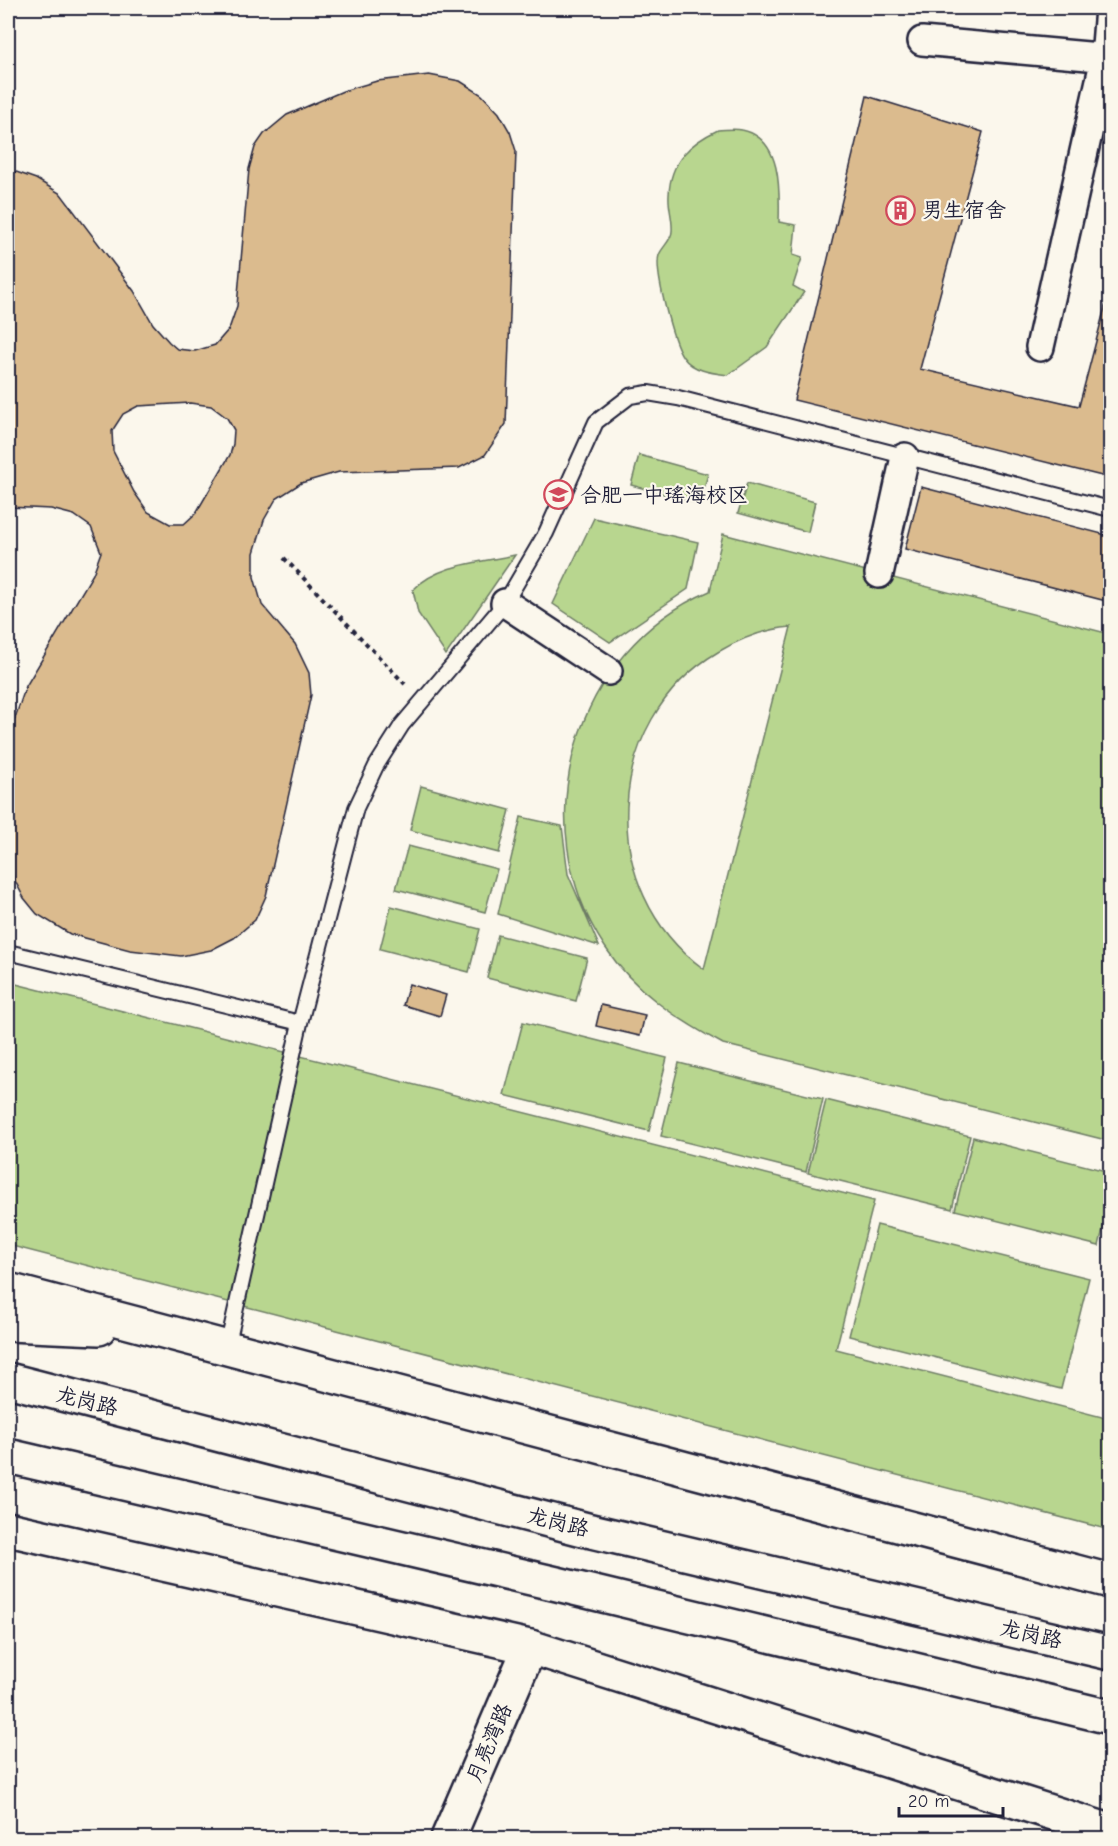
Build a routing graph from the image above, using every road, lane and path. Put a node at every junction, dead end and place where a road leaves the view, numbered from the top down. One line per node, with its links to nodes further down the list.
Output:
1 (1109, 8): 3 (street)
2 (922, 41): 3 (street)
3 (1108, 58): 4 (street)
4 (1040, 347)
5 (905, 457): 6 (lane); 8 (street); 9 (lane)
6 (1110, 509)
7 (284, 558): 11 (path)
8 (879, 574)
9 (505, 603): 10 (street); 11 (lane)
10 (608, 671)
11 (422, 701): 13 (lane)
12 (8, 952): 13 (lane)
13 (300, 1023): 17 (lane)
14 (8, 1290): 16 (main road)
15 (8, 1324): 16 (main road)
16 (161, 1330): 17 (main road)
17 (227, 1348): 23 (main road)
18 (8, 1380): 25 (main road, 龙岗路)
19 (8, 1456): 26 (main road)
20 (8, 1508): 22 (main road)
21 (8, 1529): 22 (main road)
22 (99, 1550): 24 (main road)
23 (1110, 1581)
24 (530, 1647): 27 (main road); 28 (main road, 月亮湾路)
25 (1110, 1653)
26 (1110, 1718)
27 (1110, 1831)
28 (448, 1839)

